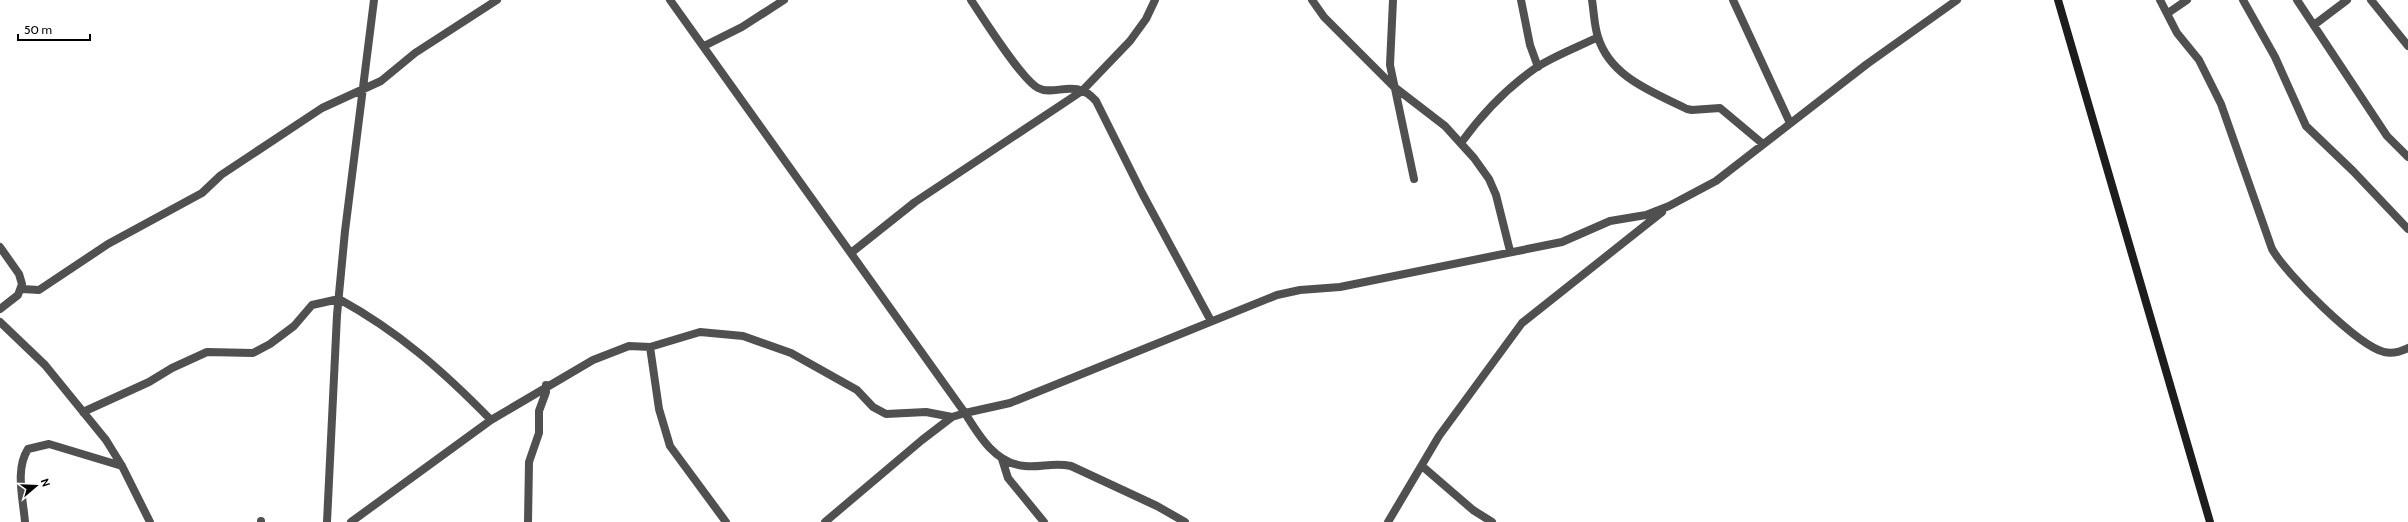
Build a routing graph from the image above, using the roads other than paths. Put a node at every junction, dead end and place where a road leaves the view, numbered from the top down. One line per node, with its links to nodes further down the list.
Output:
1 (374, 0): 27 (street)
2 (497, 0): 27 (street)
3 (670, 0): 23 (street)
4 (784, 0): 23 (street)
5 (971, 0): 28 (street)
6 (1155, 0): 28 (street)
7 (1312, 0): 26 (street)
8 (1393, 0): 26 (street)
9 (1521, 0): 25 (street)
10 (1592, 0): 22 (street)
11 (1733, 0): 29 (street)
12 (1957, 0): 29 (street)
13 (2058, 0): 51 (street)
14 (2160, 0): 20 (street)
15 (2187, 0): 20 (street)
16 (2243, 0): 35 (street)
17 (2296, 0): 21 (street)
18 (2347, 0): 21 (street)
19 (2371, 0): 24 (street)
20 (2168, 14): 45 (street)
21 (2314, 26): 32 (street)
22 (1598, 37): 25 (street); 31 (street)
23 (704, 46): 38 (street)
24 (2408, 46)
25 (1538, 67): 30 (street)
26 (1393, 86): 30 (street); 33 (street)
27 (362, 91): 39 (street); 40 (street)
28 (1082, 91): 38 (street); 42 (street)
29 (1790, 123): 31 (street)
30 (1462, 143): 37 (street)
31 (1763, 144): 34 (street)
32 (2408, 157)
33 (1414, 180)
34 (1669, 206): 37 (street); 54 (street)
35 (2408, 229)
36 (0, 247): 39 (street)
37 (1510, 251): 42 (street)
38 (851, 252): 48 (street)
39 (22, 289): 41 (street)
40 (339, 299): 47 (street); 50 (street); 57 (street)
41 (0, 310)
42 (1211, 321): 48 (street)
43 (0, 322): 47 (street)
44 (650, 347): 46 (street); 49 (street); 60 (street)
45 (2408, 348)
46 (546, 386): 50 (street); 59 (street)
47 (83, 412): 53 (street)
48 (965, 413): 49 (street); 52 (street)
49 (952, 417): 61 (street)
50 (491, 420): 58 (street)
51 (2193, 458): 66 (street); 67 (street)
52 (1002, 459): 62 (street); 63 (street)
53 (122, 466): 55 (street); 56 (street)
54 (1422, 466): 64 (street); 65 (street)
55 (25, 522)
56 (150, 522)
57 (327, 522)
58 (350, 522)
59 (528, 522)
60 (726, 522)
61 (825, 522)
62 (1044, 522)
63 (1185, 522)
64 (1388, 522)
65 (1492, 522)
66 (2210, 522)
67 (2214, 522)

